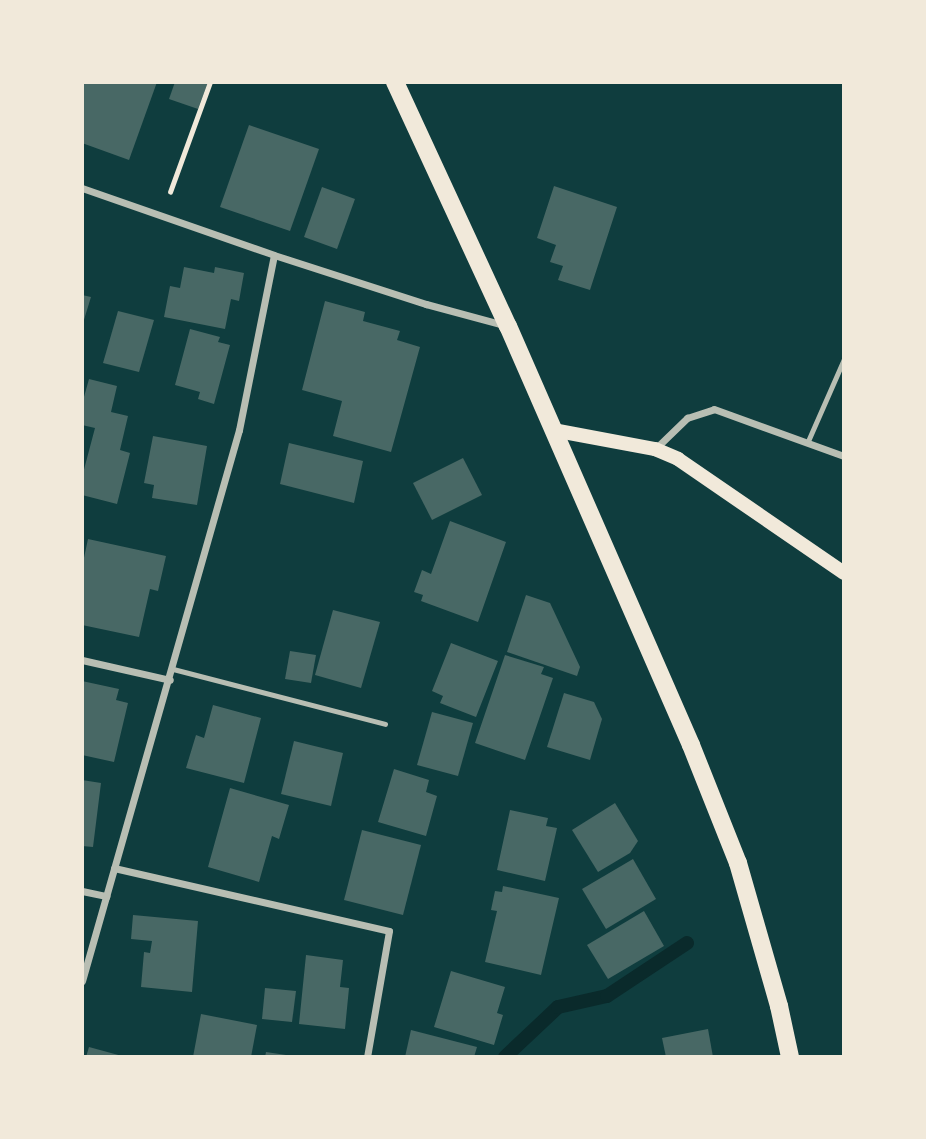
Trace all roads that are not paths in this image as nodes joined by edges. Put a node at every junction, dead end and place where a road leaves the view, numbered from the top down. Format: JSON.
{"nodes":[{"id":1,"x":395,"y":82,"type":"edge"},
{"id":2,"x":82,"y":188,"type":"edge"},
{"id":3,"x":274,"y":255,"type":"junction"},
{"id":4,"x":508,"y":326,"type":"junction"},
{"id":5,"x":844,"y":359,"type":"edge"},
{"id":6,"x":553,"y":430,"type":"junction"},
{"id":7,"x":808,"y":442,"type":"junction"},
{"id":8,"x":655,"y":449,"type":"junction"},
{"id":9,"x":844,"y":456,"type":"edge"},
{"id":10,"x":844,"y":573,"type":"edge"},
{"id":11,"x":82,"y":660,"type":"edge"},
{"id":12,"x":173,"y":669,"type":"junction"},
{"id":13,"x":170,"y":680,"type":"junction"},
{"id":14,"x":386,"y":724,"type":"dead end"},
{"id":15,"x":114,"y":868,"type":"junction"},
{"id":16,"x":82,"y":891,"type":"edge"},
{"id":17,"x":106,"y":896,"type":"junction"},
{"id":18,"x":82,"y":981,"type":"edge"},
{"id":19,"x":367,"y":1057,"type":"edge"},
{"id":20,"x":790,"y":1057,"type":"edge"}],
"edges":[{"from":1,"to":4,"type":"main road"},
{"from":2,"to":3,"type":"street"},
{"from":3,"to":4,"type":"street"},
{"from":3,"to":12,"type":"street"},
{"from":4,"to":6,"type":"main road"},
{"from":5,"to":7,"type":"lane"},
{"from":6,"to":8,"type":"main road"},
{"from":6,"to":20,"type":"main road"},
{"from":7,"to":8,"type":"street"},
{"from":7,"to":9,"type":"street"},
{"from":8,"to":10,"type":"main road"},
{"from":11,"to":13,"type":"street"},
{"from":12,"to":13,"type":"street"},
{"from":12,"to":14,"type":"lane"},
{"from":13,"to":15,"type":"street"},
{"from":15,"to":17,"type":"street"},
{"from":15,"to":19,"type":"street"},
{"from":16,"to":17,"type":"street"},
{"from":17,"to":18,"type":"street"}]}
